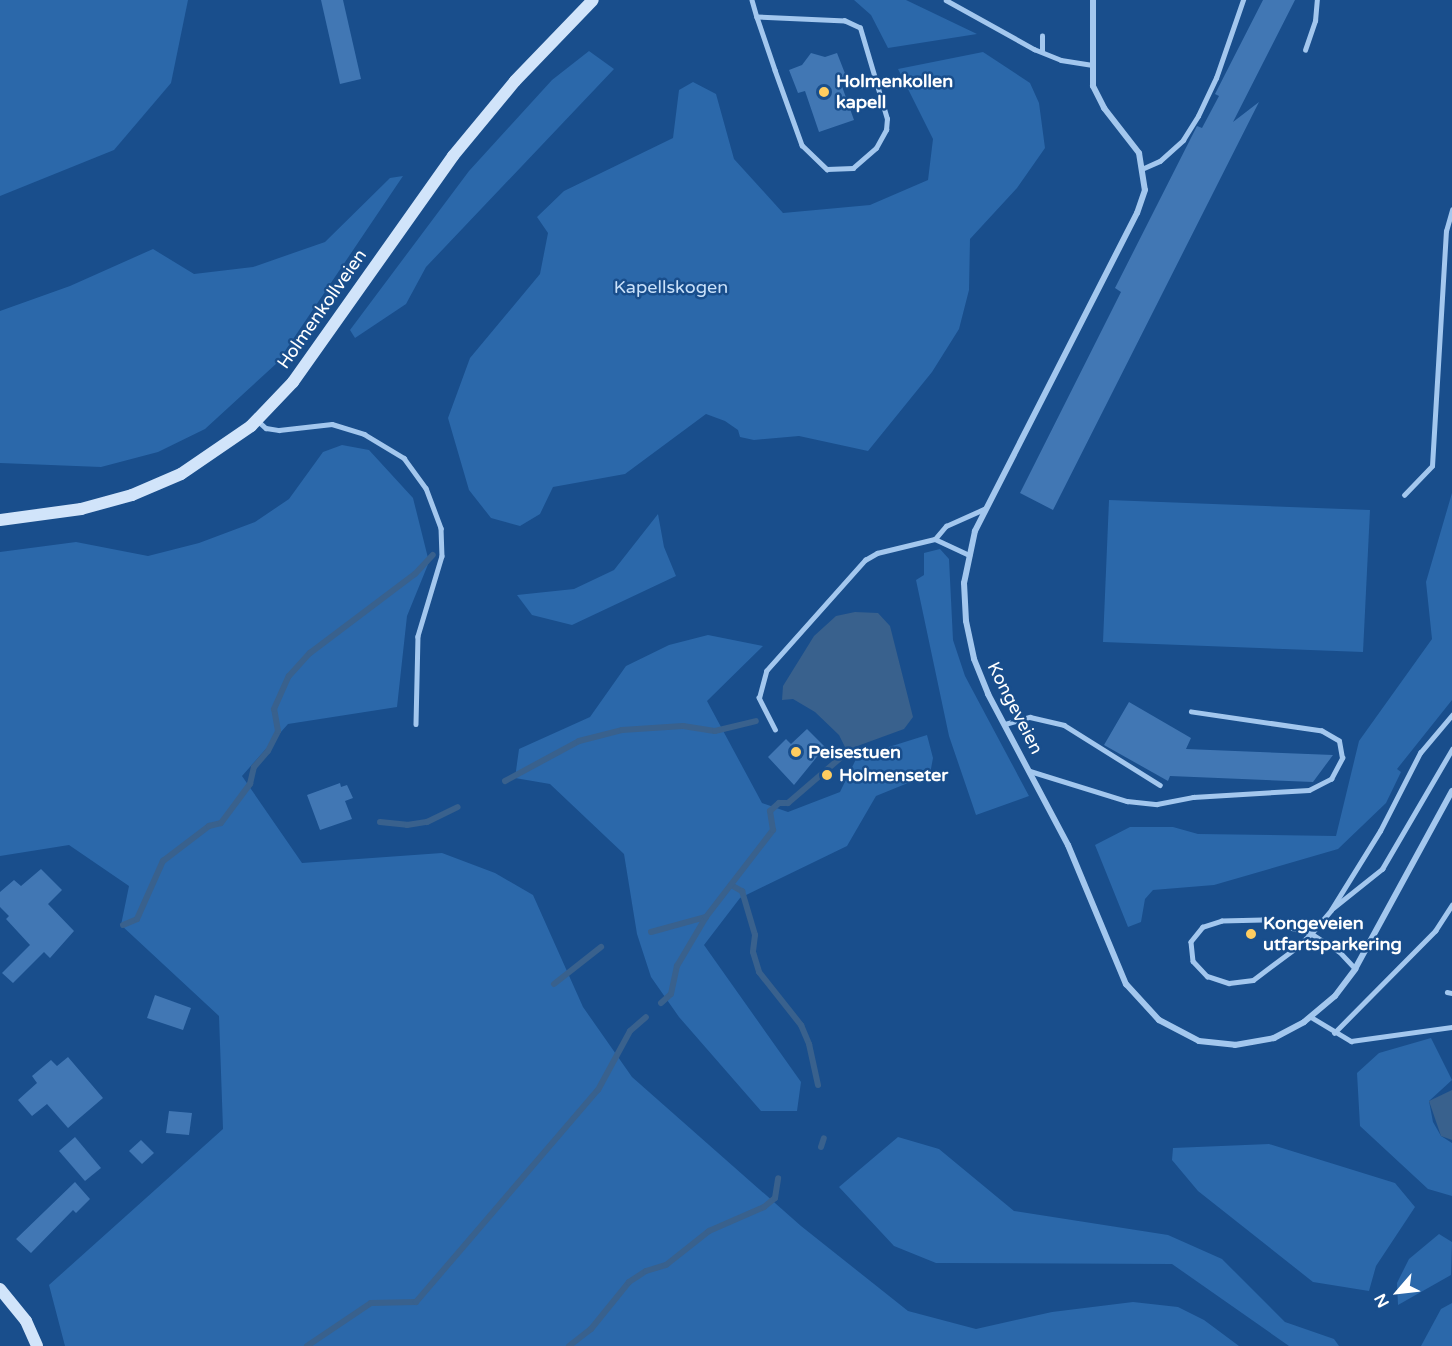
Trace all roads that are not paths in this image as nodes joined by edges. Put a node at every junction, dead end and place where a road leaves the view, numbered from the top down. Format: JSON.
{"nodes":[{"id":1,"x":593,"y":0,"type":"edge"},
{"id":2,"x":752,"y":0,"type":"edge"},
{"id":3,"x":946,"y":0,"type":"edge"},
{"id":4,"x":1094,"y":0,"type":"edge"},
{"id":5,"x":1242,"y":0,"type":"edge"},
{"id":6,"x":1317,"y":0,"type":"edge"},
{"id":7,"x":989,"y":15,"type":"dead end"},
{"id":8,"x":757,"y":17,"type":"junction"},
{"id":9,"x":988,"y":23,"type":"junction"},
{"id":10,"x":1042,"y":36,"type":"dead end"},
{"id":11,"x":1305,"y":50,"type":"dead end"},
{"id":12,"x":1042,"y":52,"type":"junction"},
{"id":13,"x":1091,"y":66,"type":"junction"},
{"id":14,"x":1144,"y":168,"type":"junction"},
{"id":15,"x":1452,"y":210,"type":"edge"},
{"id":16,"x":257,"y":420,"type":"junction"},
{"id":17,"x":1404,"y":495,"type":"dead end"},
{"id":18,"x":984,"y":509,"type":"junction"},
{"id":19,"x":0,"y":520,"type":"edge"},
{"id":20,"x":935,"y":539,"type":"junction"},
{"id":21,"x":969,"y":555,"type":"junction"},
{"id":22,"x":1191,"y":712,"type":"dead end"},
{"id":23,"x":1452,"y":715,"type":"edge"},
{"id":24,"x":416,"y":724,"type":"dead end"},
{"id":25,"x":1005,"y":724,"type":"junction"},
{"id":26,"x":775,"y":730,"type":"dead end"},
{"id":27,"x":1452,"y":749,"type":"edge"},
{"id":28,"x":1030,"y":771,"type":"junction"},
{"id":29,"x":1160,"y":785,"type":"dead end"},
{"id":30,"x":1452,"y":791,"type":"edge"},
{"id":31,"x":1452,"y":905,"type":"edge"},
{"id":32,"x":1331,"y":910,"type":"junction"},
{"id":33,"x":1311,"y":934,"type":"junction"},
{"id":34,"x":1355,"y":969,"type":"junction"},
{"id":35,"x":1311,"y":1017,"type":"junction"},
{"id":36,"x":1452,"y":1027,"type":"edge"},
{"id":37,"x":1334,"y":1033,"type":"junction"},
{"id":38,"x":0,"y":1289,"type":"edge"},
{"id":39,"x":36,"y":1346,"type":"edge"}],
"edges":[{"from":1,"to":16,"type":"main road","name":"Holmenkollveien"},
{"from":2,"to":8,"type":"lane"},
{"from":3,"to":9,"type":"lane"},
{"from":4,"to":13,"type":"street","name":"Kongeveien"},
{"from":5,"to":14,"type":"lane"},
{"from":6,"to":11,"type":"lane"},
{"from":7,"to":9,"type":"lane"},
{"from":8,"to":8,"type":"lane"},
{"from":9,"to":12,"type":"lane"},
{"from":10,"to":12,"type":"lane"},
{"from":12,"to":13,"type":"lane"},
{"from":13,"to":14,"type":"street","name":"Kongeveien"},
{"from":14,"to":18,"type":"street","name":"Kongeveien"},
{"from":15,"to":17,"type":"lane"},
{"from":16,"to":19,"type":"main road","name":"Holmenkollveien"},
{"from":16,"to":24,"type":"lane"},
{"from":18,"to":20,"type":"lane"},
{"from":18,"to":21,"type":"street","name":"Kongeveien"},
{"from":20,"to":21,"type":"lane"},
{"from":20,"to":26,"type":"lane"},
{"from":21,"to":25,"type":"street","name":"Kongeveien"},
{"from":22,"to":28,"type":"lane"},
{"from":23,"to":32,"type":"lane"},
{"from":25,"to":28,"type":"street","name":"Kongeveien"},
{"from":25,"to":29,"type":"lane"},
{"from":27,"to":32,"type":"lane"},
{"from":28,"to":35,"type":"street","name":"Kongeveien"},
{"from":30,"to":34,"type":"street","name":"Kongeveien"},
{"from":31,"to":37,"type":"lane"},
{"from":32,"to":33,"type":"lane"},
{"from":33,"to":33,"type":"lane"},
{"from":33,"to":34,"type":"lane"},
{"from":34,"to":35,"type":"street","name":"Kongeveien"},
{"from":35,"to":37,"type":"lane"},
{"from":36,"to":37,"type":"lane"},
{"from":38,"to":39,"type":"main road"}]}
